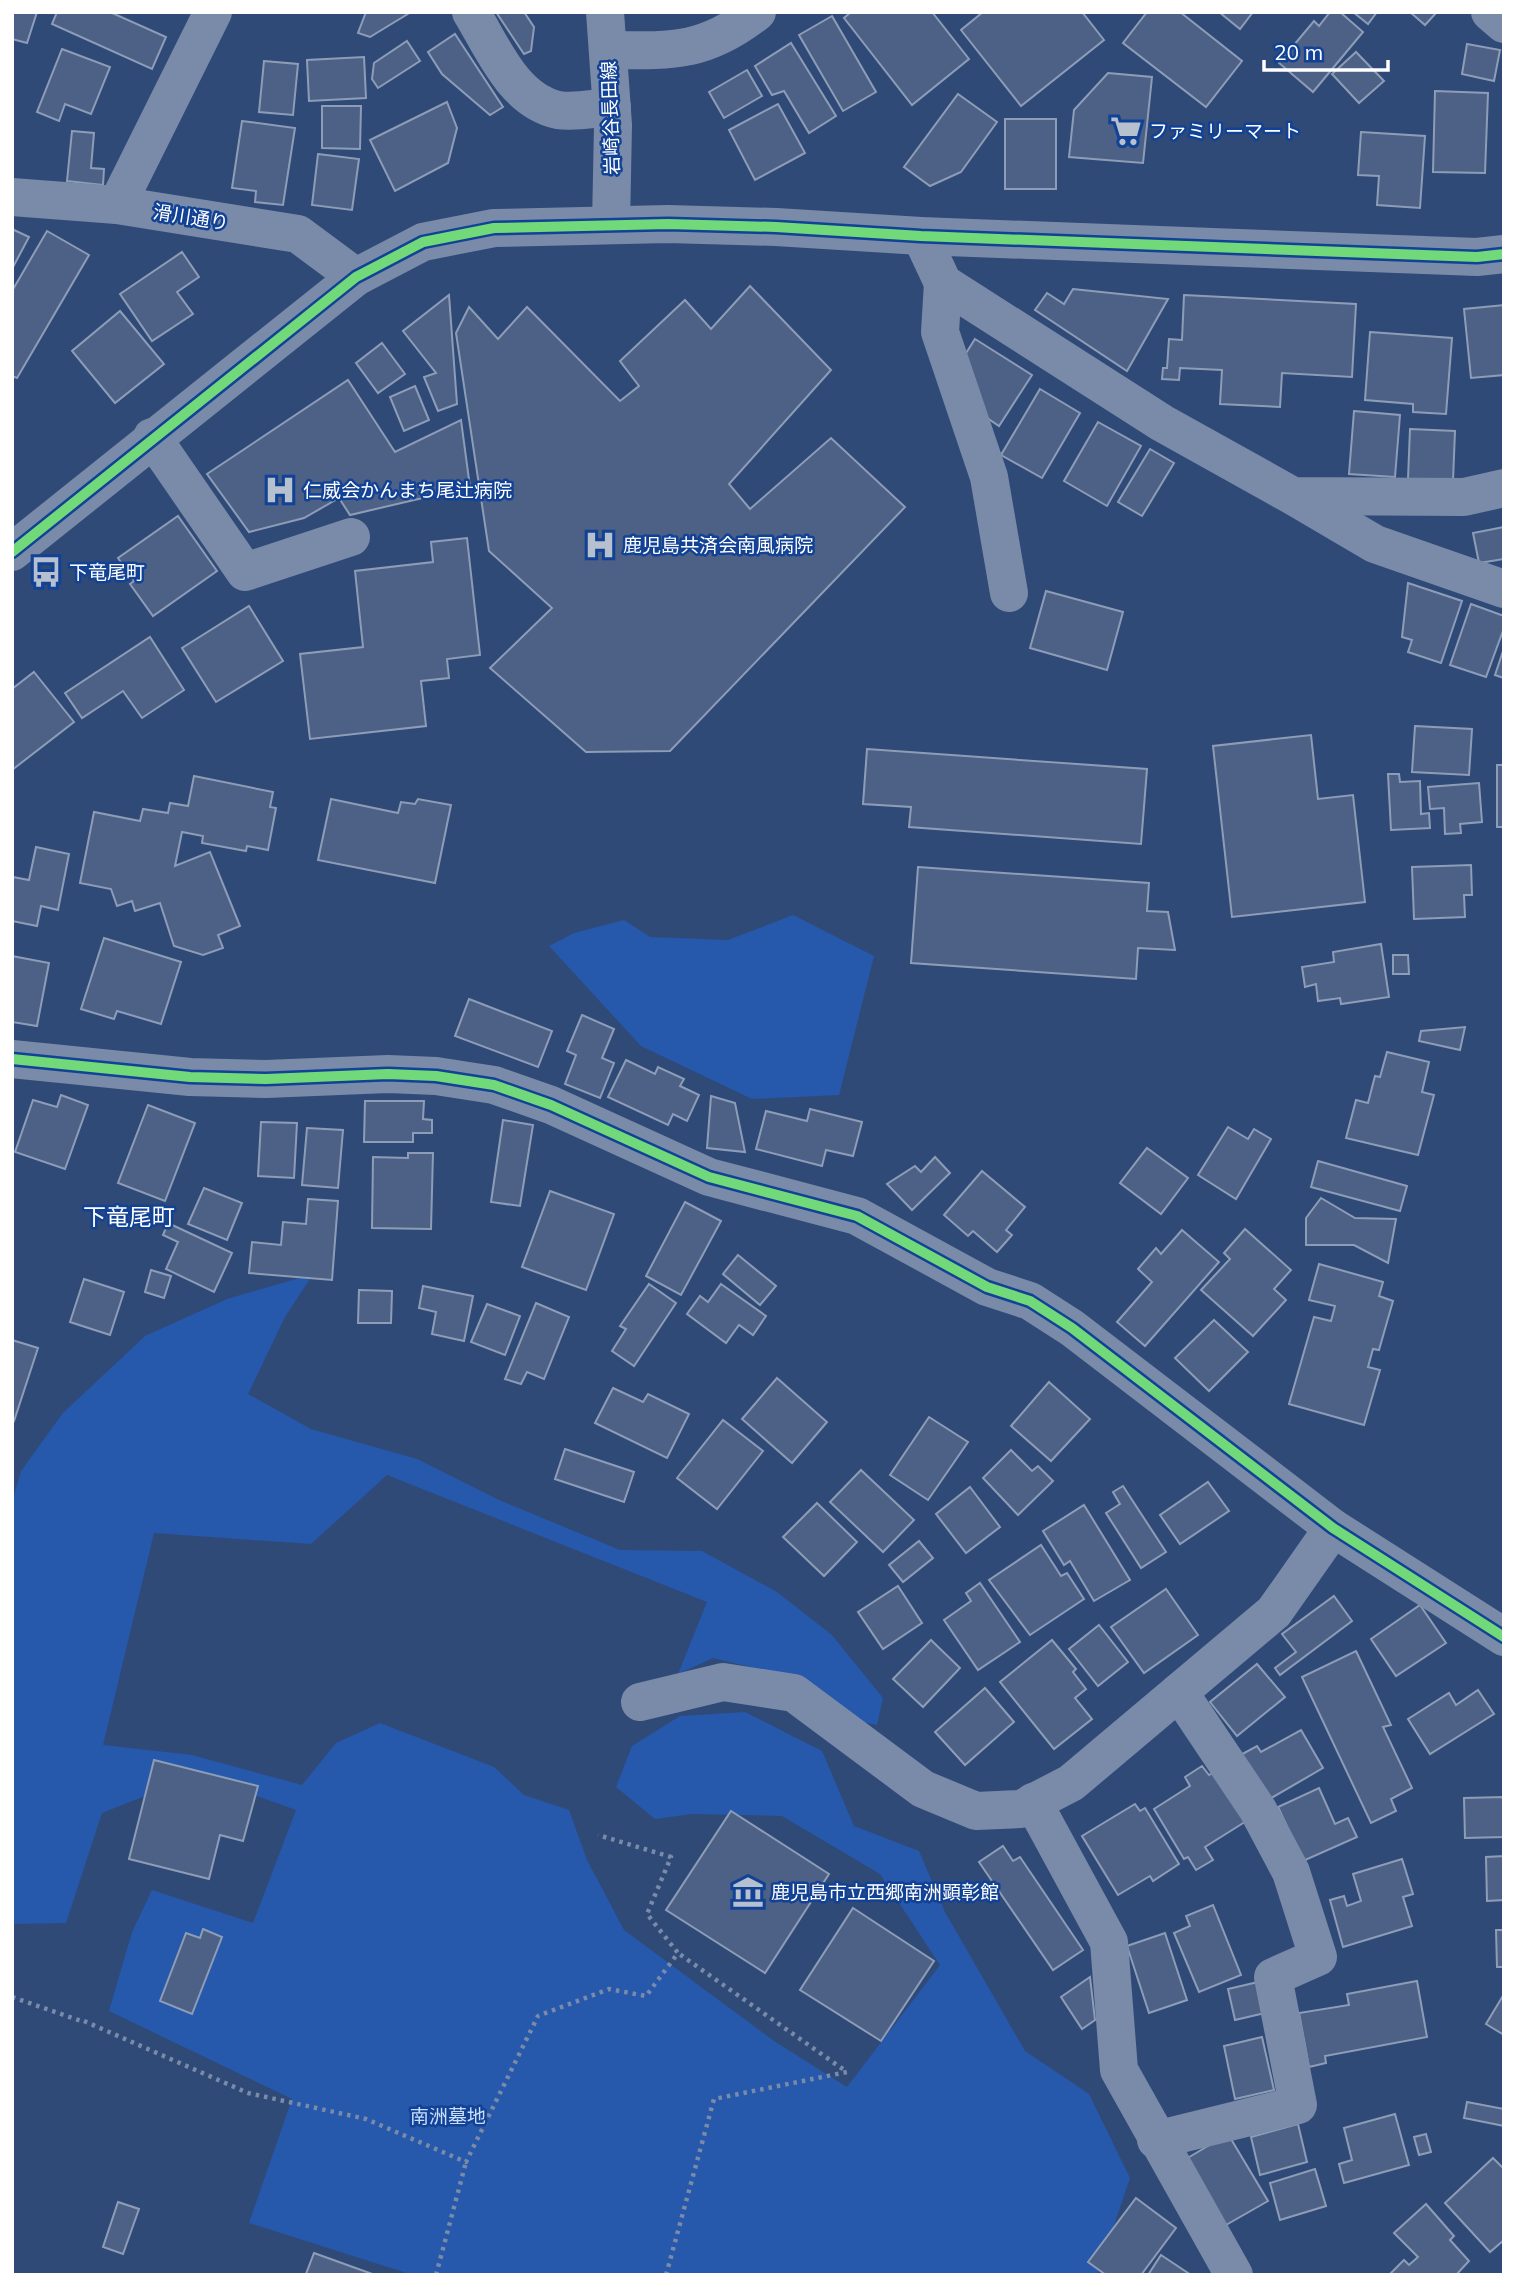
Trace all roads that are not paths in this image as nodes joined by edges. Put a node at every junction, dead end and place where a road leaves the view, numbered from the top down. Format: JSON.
{"nodes":[{"id":1,"x":213,"y":12,"type":"edge"},
{"id":2,"x":471,"y":12,"type":"edge"},
{"id":3,"x":605,"y":12,"type":"edge"},
{"id":4,"x":757,"y":12,"type":"edge"},
{"id":5,"x":1490,"y":12,"type":"edge"},
{"id":6,"x":1504,"y":23,"type":"edge"},
{"id":7,"x":608,"y":50,"type":"junction"},
{"id":8,"x":612,"y":107,"type":"junction"},
{"id":9,"x":12,"y":197,"type":"edge"},
{"id":10,"x":117,"y":205,"type":"junction"},
{"id":11,"x":611,"y":225,"type":"junction"},
{"id":12,"x":921,"y":236,"type":"junction"},
{"id":13,"x":1504,"y":254,"type":"edge"},
{"id":14,"x":356,"y":277,"type":"junction"},
{"id":15,"x":943,"y":283,"type":"junction"},
{"id":16,"x":152,"y":437,"type":"junction"},
{"id":17,"x":1504,"y":488,"type":"edge"},
{"id":18,"x":1293,"y":496,"type":"junction"},
{"id":19,"x":351,"y":537,"type":"dead end"},
{"id":20,"x":12,"y":552,"type":"edge"},
{"id":21,"x":1504,"y":589,"type":"edge"},
{"id":22,"x":1009,"y":593,"type":"dead end"},
{"id":23,"x":12,"y":1059,"type":"edge"},
{"id":24,"x":1333,"y":1528,"type":"junction"},
{"id":25,"x":1504,"y":1637,"type":"edge"},
{"id":26,"x":1179,"y":1692,"type":"junction"},
{"id":27,"x":640,"y":1702,"type":"dead end"},
{"id":28,"x":1033,"y":1802,"type":"junction"},
{"id":29,"x":1156,"y":2140,"type":"junction"},
{"id":30,"x":1234,"y":2275,"type":"edge"}],
"edges":[{"from":1,"to":10,"type":"street"},
{"from":2,"to":8,"type":"street"},
{"from":3,"to":7,"type":"street","name":"岩崎谷長田線"},
{"from":4,"to":7,"type":"street"},
{"from":5,"to":6,"type":"street"},
{"from":7,"to":8,"type":"street","name":"岩崎谷長田線"},
{"from":8,"to":11,"type":"street","name":"岩崎谷長田線"},
{"from":9,"to":10,"type":"street","name":"滑川通り"},
{"from":10,"to":14,"type":"street","name":"滑川通り"},
{"from":11,"to":12,"type":"street"},
{"from":11,"to":14,"type":"street"},
{"from":12,"to":13,"type":"street"},
{"from":12,"to":15,"type":"street"},
{"from":14,"to":16,"type":"street"},
{"from":15,"to":18,"type":"street"},
{"from":15,"to":22,"type":"street"},
{"from":16,"to":19,"type":"street"},
{"from":16,"to":20,"type":"street"},
{"from":17,"to":18,"type":"street"},
{"from":18,"to":21,"type":"street"},
{"from":23,"to":24,"type":"street"},
{"from":24,"to":25,"type":"street"},
{"from":24,"to":26,"type":"street"},
{"from":26,"to":28,"type":"street"},
{"from":26,"to":29,"type":"street"},
{"from":27,"to":28,"type":"street"},
{"from":28,"to":29,"type":"street"},
{"from":29,"to":30,"type":"street"}]}
